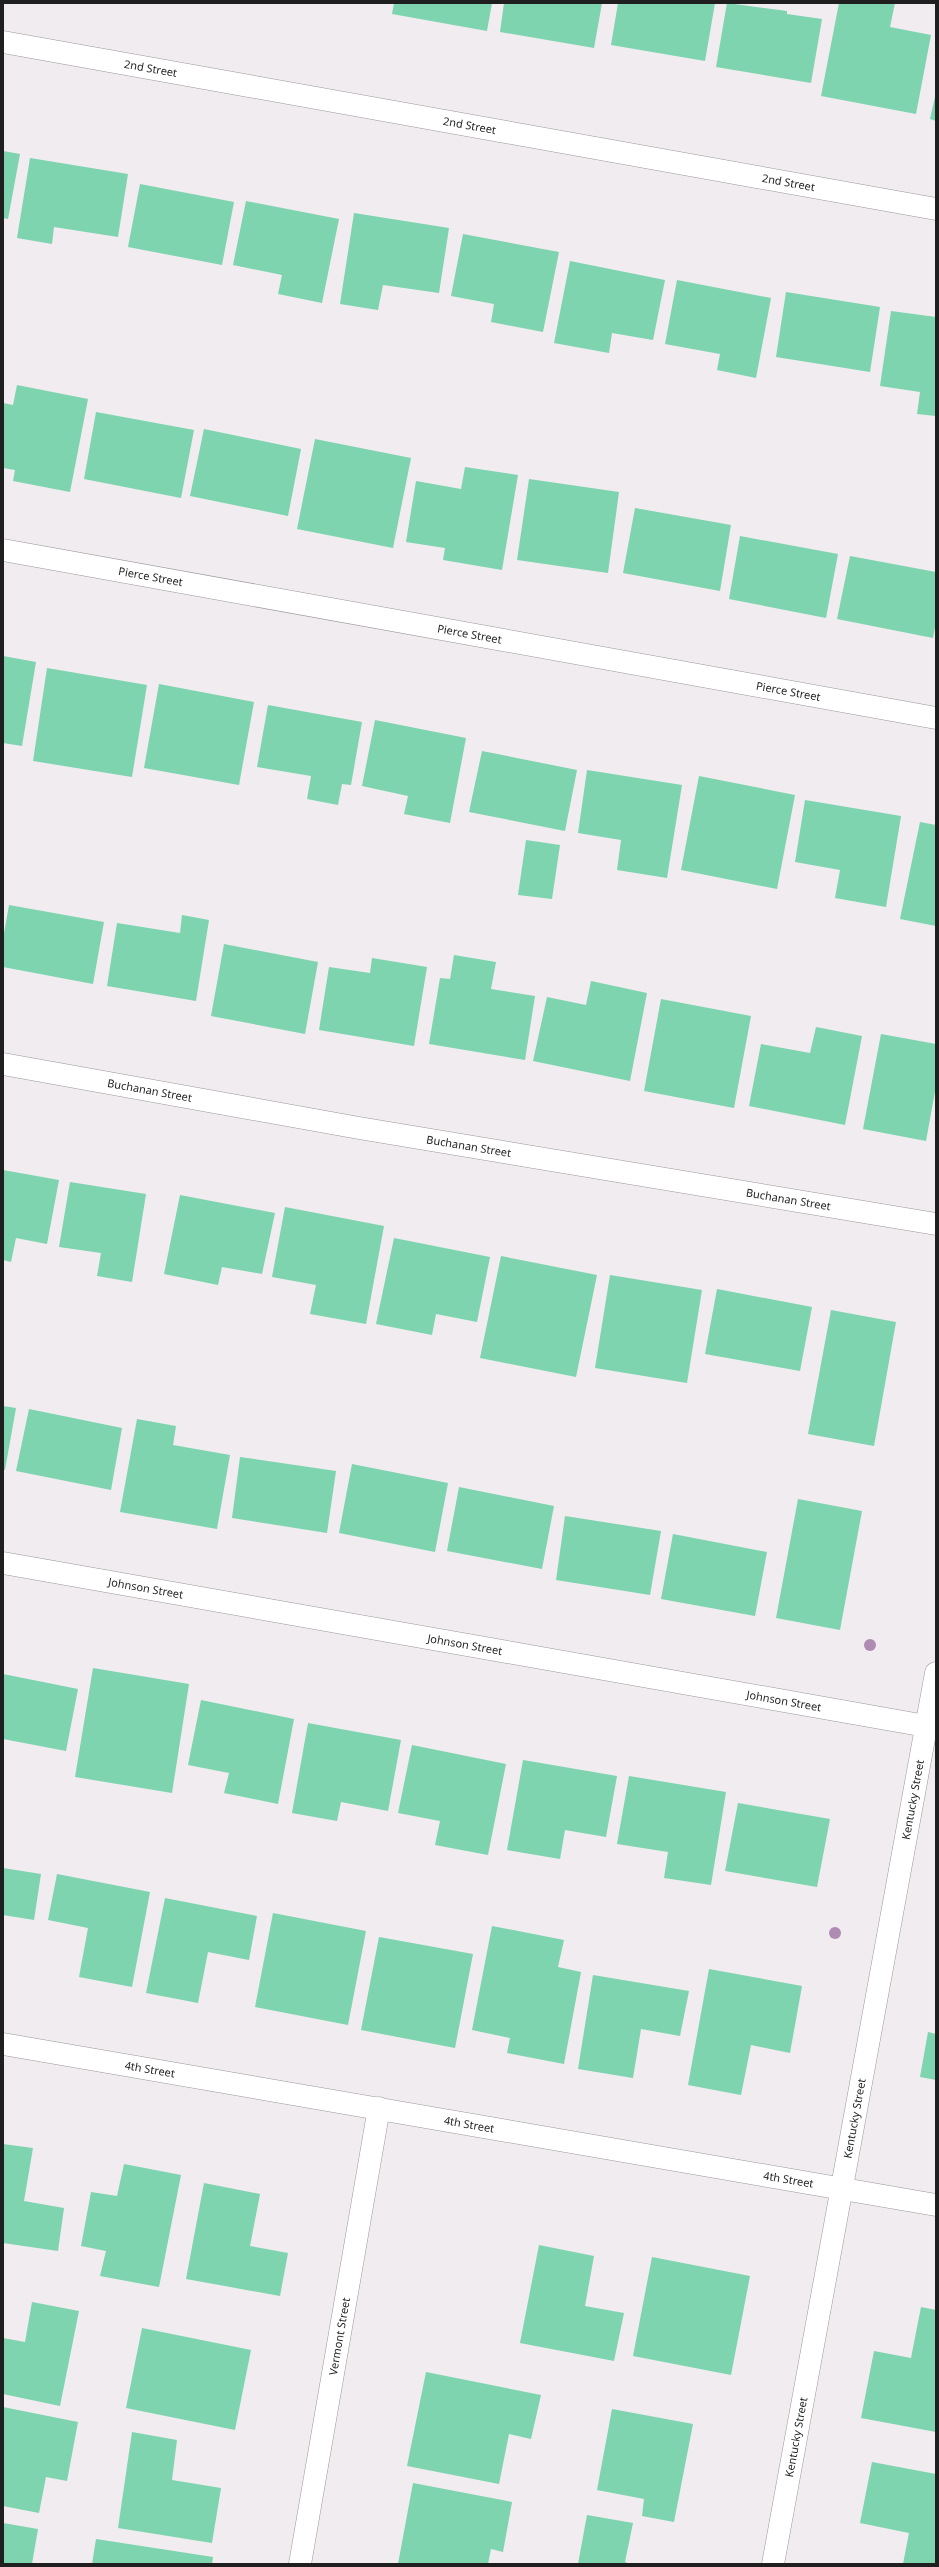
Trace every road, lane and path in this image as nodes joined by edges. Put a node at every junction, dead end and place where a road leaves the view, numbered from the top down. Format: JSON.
{"nodes":[{"id":1,"x":3,"y":42,"type":"edge"},
{"id":2,"x":936,"y":209,"type":"edge"},
{"id":3,"x":3,"y":550,"type":"edge"},
{"id":4,"x":936,"y":718,"type":"edge"},
{"id":5,"x":3,"y":1064,"type":"edge"},
{"id":6,"x":936,"y":1224,"type":"edge"},
{"id":7,"x":3,"y":1563,"type":"edge"},
{"id":8,"x":936,"y":1673,"type":"edge"},
{"id":9,"x":926,"y":1726,"type":"junction"},
{"id":10,"x":3,"y":2044,"type":"edge"},
{"id":11,"x":379,"y":2108,"type":"junction"},
{"id":12,"x":844,"y":2189,"type":"junction"},
{"id":13,"x":936,"y":2205,"type":"edge"},
{"id":14,"x":300,"y":2564,"type":"edge"},
{"id":15,"x":773,"y":2564,"type":"edge"}],
"edges":[{"from":1,"to":2,"type":"street","name":"2nd Street"},
{"from":3,"to":4,"type":"street","name":"Pierce Street"},
{"from":5,"to":6,"type":"street","name":"Buchanan Street"},
{"from":7,"to":9,"type":"street","name":"Johnson Street"},
{"from":8,"to":9,"type":"street","name":"Kentucky Street"},
{"from":9,"to":12,"type":"street","name":"Kentucky Street"},
{"from":10,"to":11,"type":"street","name":"4th Street"},
{"from":11,"to":12,"type":"street","name":"4th Street"},
{"from":11,"to":14,"type":"street","name":"Vermont Street"},
{"from":12,"to":13,"type":"street","name":"4th Street"},
{"from":12,"to":15,"type":"street","name":"Kentucky Street"}]}
